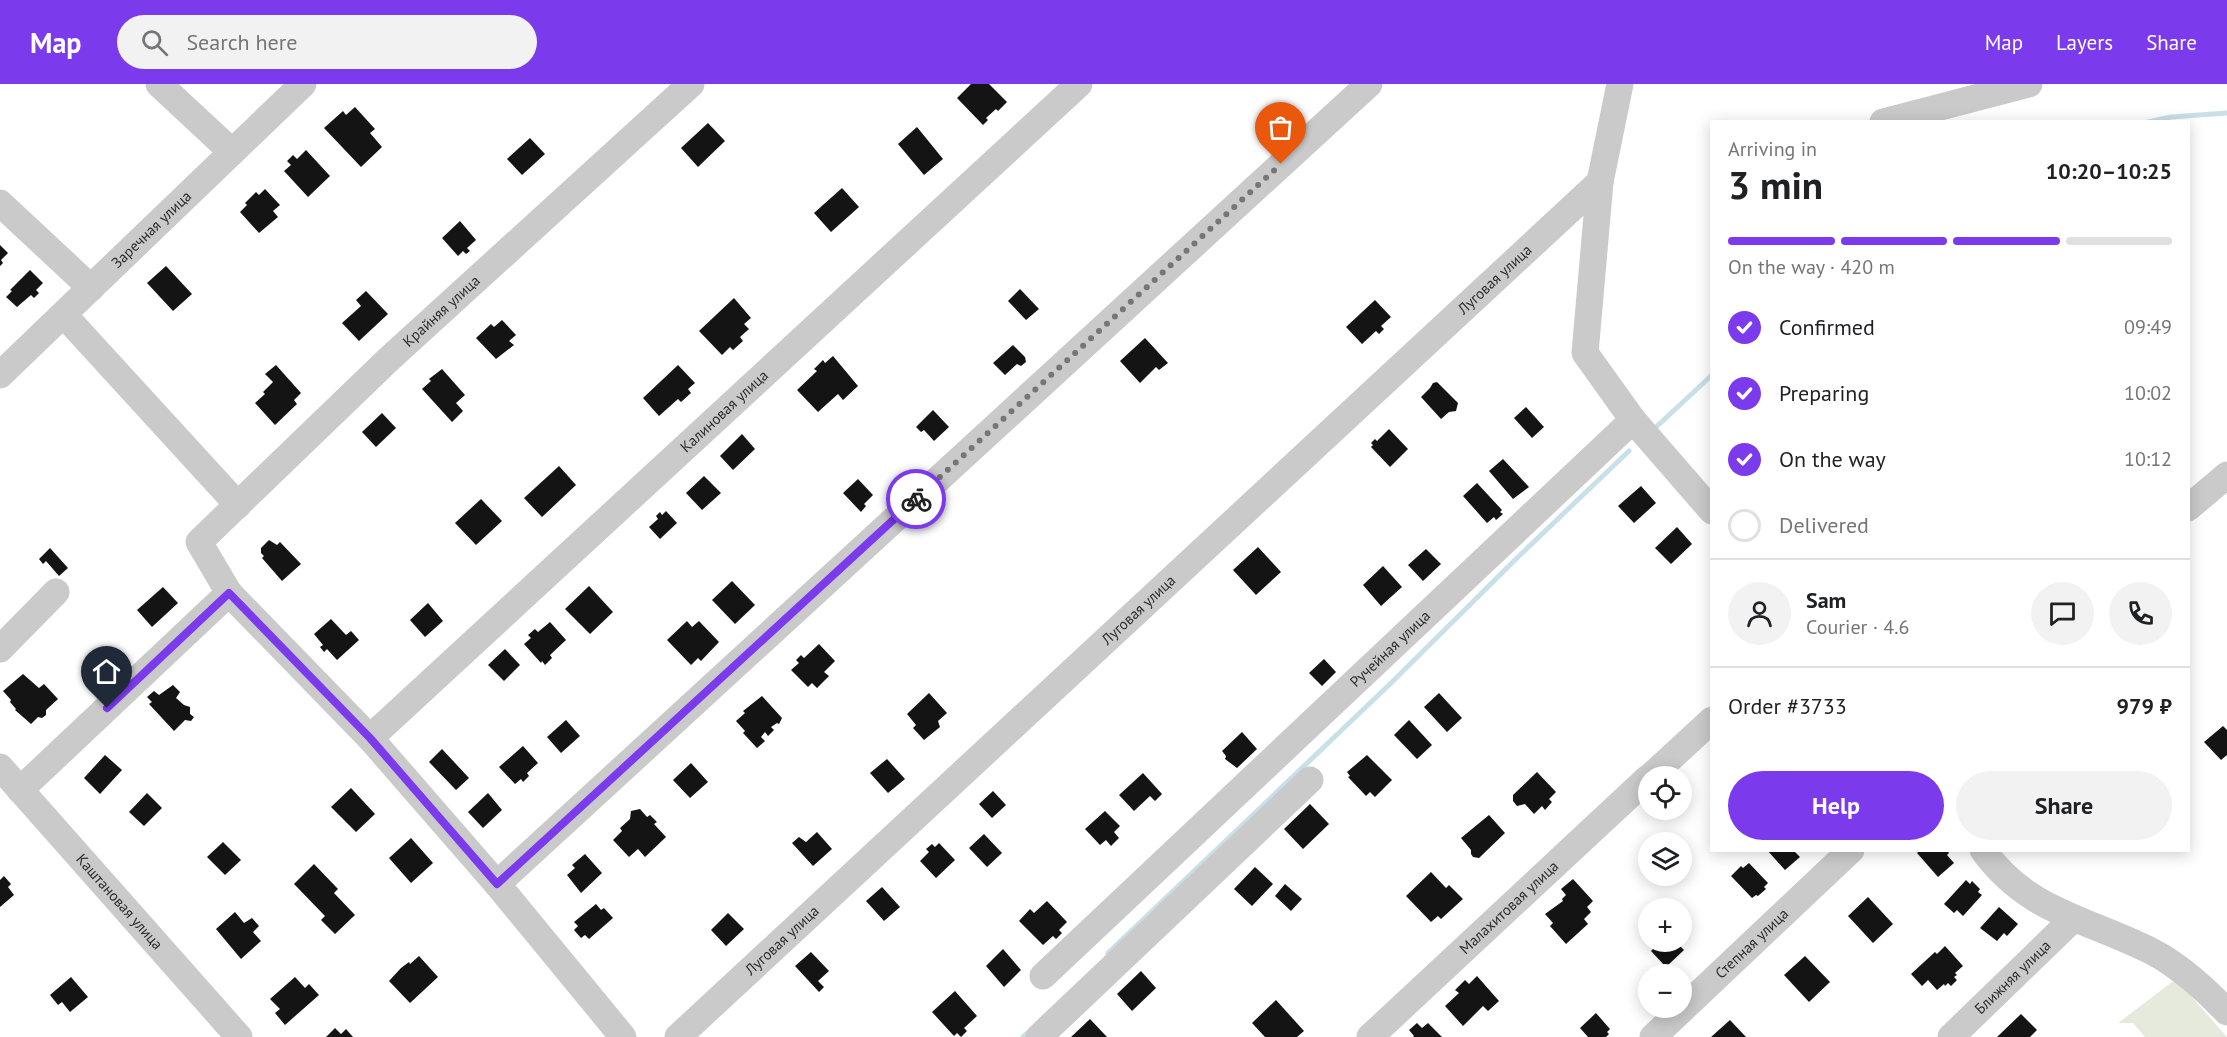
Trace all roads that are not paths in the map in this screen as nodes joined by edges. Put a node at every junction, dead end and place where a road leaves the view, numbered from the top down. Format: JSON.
{"nodes":[{"id":1,"x":159,"y":84,"type":"edge"},
{"id":2,"x":303,"y":84,"type":"edge"},
{"id":3,"x":691,"y":84,"type":"edge"},
{"id":4,"x":1078,"y":84,"type":"edge"},
{"id":5,"x":1369,"y":84,"type":"edge"},
{"id":6,"x":1620,"y":84,"type":"edge"},
{"id":7,"x":2029,"y":84,"type":"edge"},
{"id":8,"x":1891,"y":120,"type":"edge"},
{"id":9,"x":232,"y":152,"type":"junction"},
{"id":10,"x":1600,"y":182,"type":"junction"},
{"id":11,"x":0,"y":203,"type":"edge"},
{"id":12,"x":91,"y":288,"type":"junction"},
{"id":13,"x":64,"y":315,"type":"junction"},
{"id":14,"x":0,"y":375,"type":"edge"},
{"id":15,"x":1633,"y":420,"type":"junction"},
{"id":16,"x":2227,"y":475,"type":"edge"},
{"id":17,"x":238,"y":505,"type":"junction"},
{"id":18,"x":2190,"y":506,"type":"edge"},
{"id":19,"x":1710,"y":510,"type":"edge"},
{"id":20,"x":56,"y":592,"type":"dead end"},
{"id":21,"x":229,"y":593,"type":"junction"},
{"id":22,"x":0,"y":649,"type":"edge"},
{"id":23,"x":1710,"y":722,"type":"edge"},
{"id":24,"x":370,"y":738,"type":"junction"},
{"id":25,"x":1662,"y":766,"type":"edge"},
{"id":26,"x":0,"y":767,"type":"edge"},
{"id":27,"x":1310,"y":780,"type":"dead end"},
{"id":28,"x":1638,"y":788,"type":"edge"},
{"id":29,"x":20,"y":790,"type":"junction"},
{"id":30,"x":1849,"y":852,"type":"edge"},
{"id":31,"x":1985,"y":852,"type":"edge"},
{"id":32,"x":1148,"y":877,"type":"junction"},
{"id":33,"x":497,"y":884,"type":"junction"},
{"id":34,"x":1177,"y":908,"type":"junction"},
{"id":35,"x":2073,"y":919,"type":"junction"},
{"id":36,"x":1043,"y":976,"type":"dead end"},
{"id":37,"x":2227,"y":1012,"type":"edge"},
{"id":38,"x":238,"y":1037,"type":"edge"},
{"id":39,"x":623,"y":1037,"type":"edge"},
{"id":40,"x":678,"y":1037,"type":"edge"},
{"id":41,"x":1039,"y":1037,"type":"edge"},
{"id":42,"x":1370,"y":1037,"type":"edge"},
{"id":43,"x":1653,"y":1037,"type":"edge"},
{"id":44,"x":1951,"y":1037,"type":"edge"}],
"edges":[{"from":1,"to":9,"type":"street"},
{"from":2,"to":9,"type":"street","name":"Заречная улица"},
{"from":3,"to":17,"type":"street","name":"Крайняя улица"},
{"from":4,"to":24,"type":"street","name":"Калиновая улица"},
{"from":5,"to":33,"type":"street"},
{"from":6,"to":10,"type":"street"},
{"from":7,"to":8,"type":"street"},
{"from":9,"to":12,"type":"street","name":"Заречная улица"},
{"from":10,"to":15,"type":"street"},
{"from":10,"to":40,"type":"street","name":"Луговая улица"},
{"from":11,"to":12,"type":"street"},
{"from":12,"to":13,"type":"street","name":"Заречная улица"},
{"from":13,"to":14,"type":"street","name":"Заречная улица"},
{"from":13,"to":17,"type":"street"},
{"from":15,"to":19,"type":"street"},
{"from":15,"to":32,"type":"street","name":"Ручейная улица"},
{"from":16,"to":18,"type":"street"},
{"from":17,"to":21,"type":"street","name":"Крайняя улица"},
{"from":20,"to":22,"type":"street"},
{"from":21,"to":24,"type":"street"},
{"from":21,"to":29,"type":"street"},
{"from":23,"to":25,"type":"street","name":"Малахитовая улица"},
{"from":24,"to":33,"type":"street"},
{"from":26,"to":29,"type":"street","name":"Каштановая улица"},
{"from":27,"to":34,"type":"street"},
{"from":28,"to":42,"type":"street","name":"Малахитовая улица"},
{"from":29,"to":38,"type":"street","name":"Каштановая улица"},
{"from":30,"to":43,"type":"street","name":"Степная улица"},
{"from":31,"to":35,"type":"street"},
{"from":32,"to":34,"type":"street"},
{"from":32,"to":36,"type":"street","name":"Ручейная улица"},
{"from":33,"to":39,"type":"street"},
{"from":34,"to":41,"type":"street"},
{"from":35,"to":37,"type":"street"},
{"from":35,"to":44,"type":"street","name":"Ближняя улица"}]}
